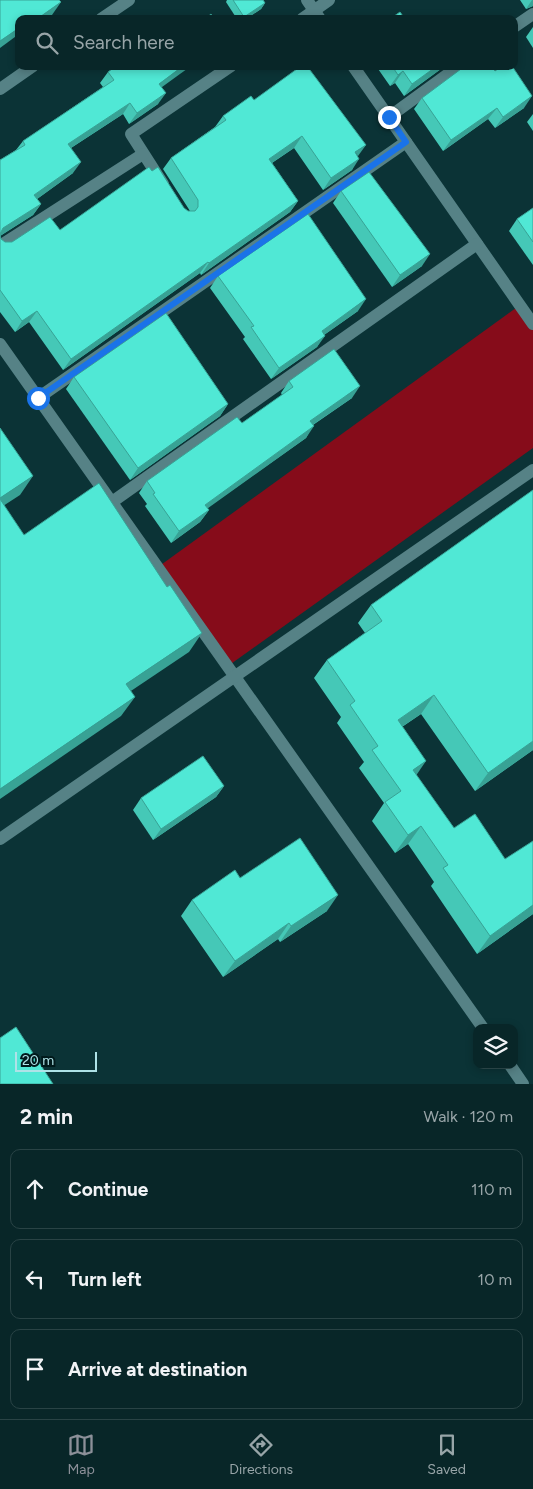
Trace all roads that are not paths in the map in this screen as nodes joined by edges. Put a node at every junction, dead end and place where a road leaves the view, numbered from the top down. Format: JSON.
{"nodes":[{"id":1,"x":128,"y":0,"type":"edge"},
{"id":2,"x":328,"y":0,"type":"edge"},
{"id":3,"x":314,"y":10,"type":"edge"},
{"id":4,"x":533,"y":14,"type":"edge"},
{"id":5,"x":107,"y":15,"type":"edge"},
{"id":6,"x":518,"y":24,"type":"edge"},
{"id":7,"x":27,"y":70,"type":"edge"},
{"id":8,"x":225,"y":70,"type":"edge"},
{"id":9,"x":357,"y":70,"type":"edge"},
{"id":10,"x":454,"y":70,"type":"edge"},
{"id":11,"x":0,"y":89,"type":"edge"},
{"id":12,"x":389,"y":117,"type":"junction"},
{"id":13,"x":406,"y":142,"type":"junction"},
{"id":14,"x":143,"y":154,"type":"junction"},
{"id":15,"x":168,"y":192,"type":"edge"},
{"id":16,"x":477,"y":244,"type":"junction"},
{"id":17,"x":0,"y":246,"type":"edge"},
{"id":18,"x":533,"y":324,"type":"edge"},
{"id":19,"x":0,"y":344,"type":"edge"},
{"id":20,"x":38,"y":398,"type":"junction"},
{"id":21,"x":533,"y":470,"type":"edge"},
{"id":22,"x":112,"y":502,"type":"junction"},
{"id":23,"x":235,"y":676,"type":"junction"},
{"id":24,"x":0,"y":839,"type":"edge"},
{"id":25,"x":480,"y":1024,"type":"edge"},
{"id":26,"x":513,"y":1069,"type":"edge"},
{"id":27,"x":523,"y":1084,"type":"edge"}],
"edges":[{"from":1,"to":5,"type":"street"},
{"from":2,"to":3,"type":"street"},
{"from":4,"to":6,"type":"street"},
{"from":7,"to":11,"type":"street"},
{"from":8,"to":14,"type":"street"},
{"from":9,"to":12,"type":"street"},
{"from":10,"to":12,"type":"street"},
{"from":12,"to":13,"type":"street"},
{"from":13,"to":16,"type":"street"},
{"from":13,"to":20,"type":"street"},
{"from":14,"to":15,"type":"street"},
{"from":14,"to":17,"type":"street"},
{"from":16,"to":18,"type":"street"},
{"from":16,"to":22,"type":"street"},
{"from":19,"to":20,"type":"street"},
{"from":20,"to":22,"type":"street"},
{"from":21,"to":23,"type":"street"},
{"from":22,"to":23,"type":"street"},
{"from":23,"to":24,"type":"street"},
{"from":23,"to":25,"type":"street"},
{"from":26,"to":27,"type":"street"}]}
